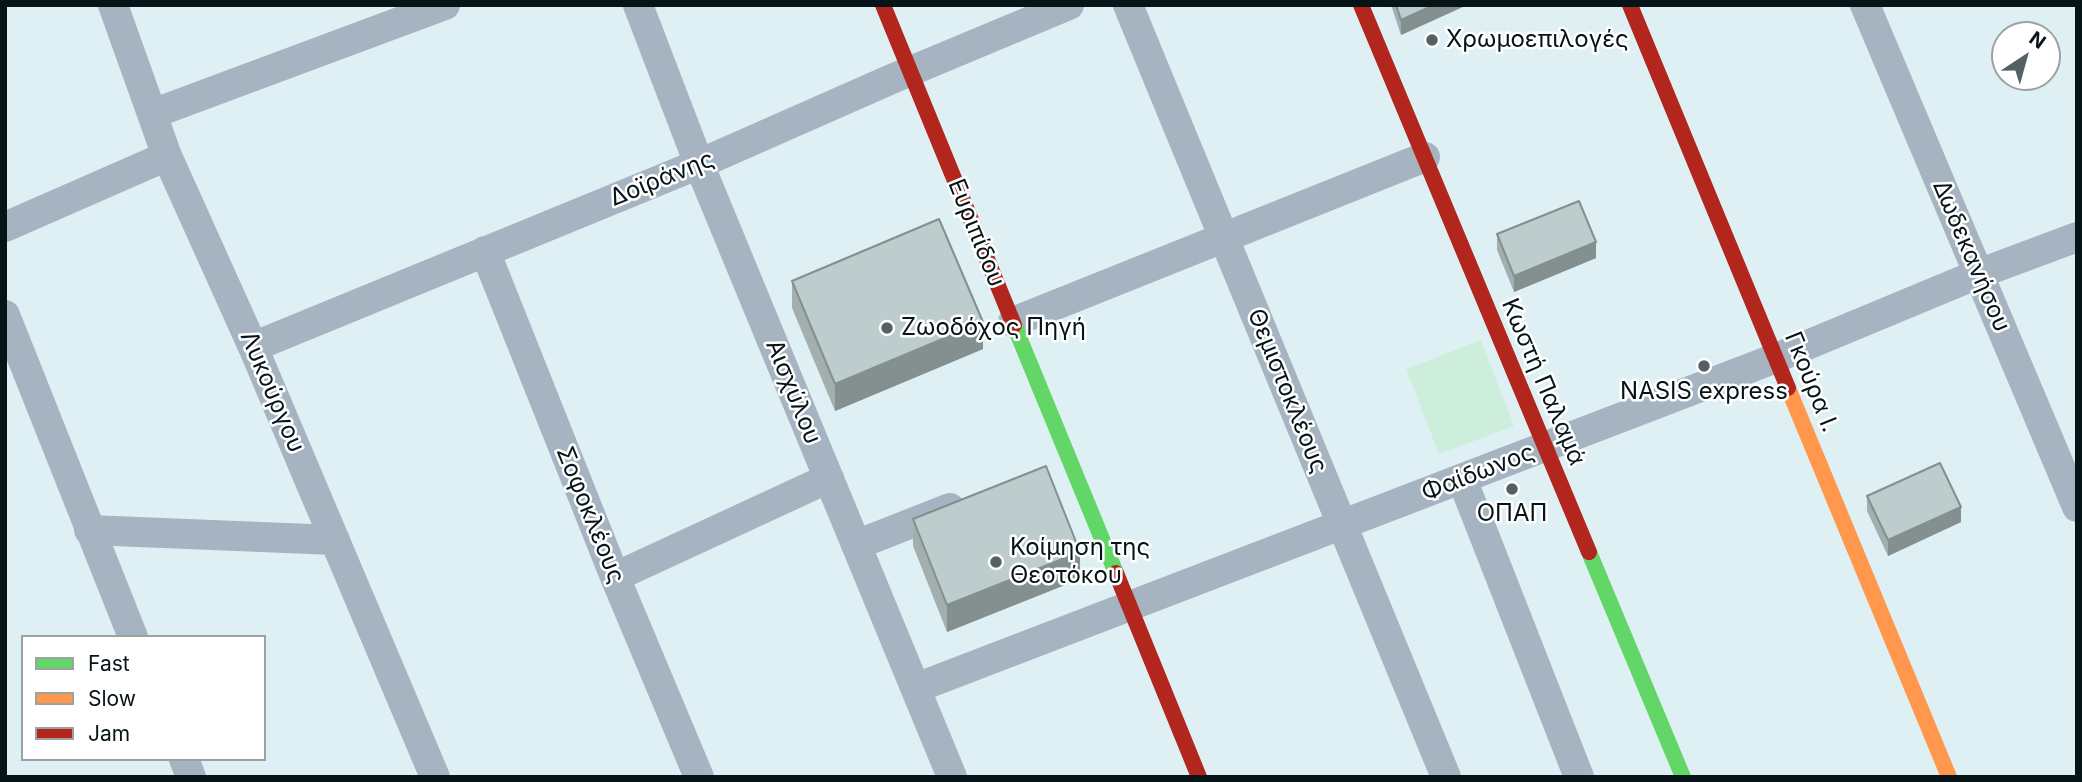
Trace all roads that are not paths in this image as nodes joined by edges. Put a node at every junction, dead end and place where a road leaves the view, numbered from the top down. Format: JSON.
{"nodes":[{"id":1,"x":113,"y":5,"type":"edge"},
{"id":2,"x":444,"y":5,"type":"edge"},
{"id":3,"x":638,"y":5,"type":"edge"},
{"id":4,"x":883,"y":5,"type":"edge"},
{"id":5,"x":1069,"y":5,"type":"edge"},
{"id":6,"x":1128,"y":5,"type":"edge"},
{"id":7,"x":1361,"y":5,"type":"edge"},
{"id":8,"x":1630,"y":5,"type":"edge"},
{"id":9,"x":1865,"y":5,"type":"edge"},
{"id":10,"x":396,"y":13,"type":"edge"},
{"id":11,"x":910,"y":72,"type":"junction"},
{"id":12,"x":152,"y":114,"type":"junction"},
{"id":13,"x":167,"y":156,"type":"junction"},
{"id":14,"x":1425,"y":157,"type":"junction"},
{"id":15,"x":699,"y":164,"type":"junction"},
{"id":16,"x":5,"y":227,"type":"edge"},
{"id":17,"x":1224,"y":237,"type":"junction"},
{"id":18,"x":2077,"y":237,"type":"edge"},
{"id":19,"x":485,"y":251,"type":"junction"},
{"id":20,"x":1978,"y":274,"type":"junction"},
{"id":21,"x":5,"y":315,"type":"edge"},
{"id":22,"x":1013,"y":322,"type":"junction"},
{"id":23,"x":253,"y":347,"type":"junction"},
{"id":24,"x":1776,"y":358,"type":"junction"},
{"id":25,"x":1545,"y":447,"type":"junction"},
{"id":26,"x":829,"y":478,"type":"junction"},
{"id":27,"x":1462,"y":479,"type":"junction"},
{"id":28,"x":969,"y":501,"type":"edge"},
{"id":29,"x":2077,"y":507,"type":"edge"},
{"id":30,"x":1342,"y":525,"type":"junction"},
{"id":31,"x":89,"y":530,"type":"junction"},
{"id":32,"x":335,"y":540,"type":"junction"},
{"id":33,"x":856,"y":545,"type":"junction"},
{"id":34,"x":615,"y":577,"type":"junction"},
{"id":35,"x":1130,"y":606,"type":"junction"},
{"id":36,"x":132,"y":635,"type":"edge"},
{"id":37,"x":916,"y":688,"type":"junction"},
{"id":38,"x":435,"y":777,"type":"edge"},
{"id":39,"x":699,"y":777,"type":"edge"},
{"id":40,"x":952,"y":777,"type":"edge"},
{"id":41,"x":1199,"y":777,"type":"edge"},
{"id":42,"x":1446,"y":777,"type":"edge"},
{"id":43,"x":1579,"y":777,"type":"edge"},
{"id":44,"x":1682,"y":777,"type":"edge"},
{"id":45,"x":1949,"y":777,"type":"edge"}],
"edges":[{"from":1,"to":12,"type":"street","name":"Λυκούργου"},
{"from":2,"to":10,"type":"street"},
{"from":3,"to":15,"type":"street","name":"Αισχύλου"},
{"from":4,"to":11,"type":"street","name":"Ευριπίδου"},
{"from":5,"to":11,"type":"street","name":"Δοϊράνης"},
{"from":6,"to":17,"type":"street","name":"Θεμιστοκλέους"},
{"from":7,"to":14,"type":"street","name":"Κωστή Παλαμά"},
{"from":8,"to":24,"type":"street","name":"Γκούρα Ι."},
{"from":9,"to":20,"type":"street","name":"Δωδεκανήσου"},
{"from":10,"to":12,"type":"street"},
{"from":11,"to":15,"type":"street","name":"Δοϊράνης"},
{"from":11,"to":22,"type":"street","name":"Ευριπίδου"},
{"from":12,"to":13,"type":"street","name":"Λυκούργου"},
{"from":13,"to":16,"type":"street"},
{"from":13,"to":23,"type":"street","name":"Λυκούργου"},
{"from":14,"to":17,"type":"street"},
{"from":14,"to":25,"type":"street","name":"Κωστή Παλαμά"},
{"from":15,"to":19,"type":"street","name":"Δοϊράνης"},
{"from":15,"to":26,"type":"street","name":"Αισχύλου"},
{"from":17,"to":22,"type":"street"},
{"from":17,"to":30,"type":"street","name":"Θεμιστοκλέους"},
{"from":18,"to":20,"type":"street","name":"Φαίδωνος"},
{"from":19,"to":23,"type":"street","name":"Δοϊράνης"},
{"from":19,"to":34,"type":"street","name":"Σοφοκλέους"},
{"from":20,"to":24,"type":"street","name":"Φαίδωνος"},
{"from":20,"to":29,"type":"street","name":"Δωδεκανήσου"},
{"from":21,"to":31,"type":"street"},
{"from":22,"to":35,"type":"street","name":"Ευριπίδου"},
{"from":23,"to":32,"type":"street","name":"Λυκούργου"},
{"from":24,"to":25,"type":"street","name":"Φαίδωνος"},
{"from":24,"to":45,"type":"street","name":"Γκούρα Ι."},
{"from":25,"to":27,"type":"street","name":"Φαίδωνος"},
{"from":25,"to":44,"type":"street","name":"Κωστή Παλαμά"},
{"from":26,"to":33,"type":"street","name":"Αισχύλου"},
{"from":26,"to":34,"type":"street"},
{"from":27,"to":30,"type":"street","name":"Φαίδωνος"},
{"from":27,"to":43,"type":"street"},
{"from":28,"to":33,"type":"street"},
{"from":30,"to":35,"type":"street","name":"Φαίδωνος"},
{"from":30,"to":42,"type":"street","name":"Θεμιστοκλέους"},
{"from":31,"to":32,"type":"street"},
{"from":31,"to":36,"type":"street"},
{"from":32,"to":38,"type":"street","name":"Λυκούργου"},
{"from":33,"to":37,"type":"street","name":"Αισχύλου"},
{"from":34,"to":39,"type":"street","name":"Σοφοκλέους"},
{"from":35,"to":37,"type":"street","name":"Φαίδωνος"},
{"from":35,"to":41,"type":"street","name":"Ευριπίδου"},
{"from":37,"to":40,"type":"street","name":"Αισχύλου"}]}
